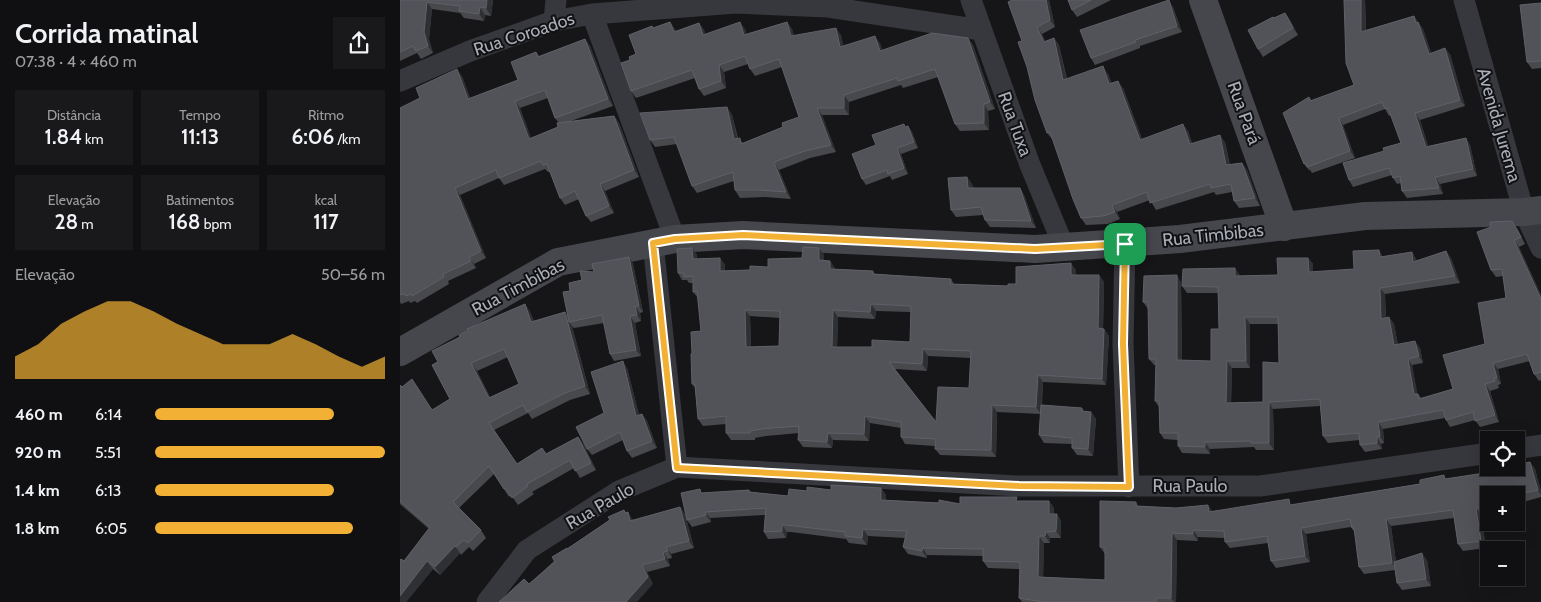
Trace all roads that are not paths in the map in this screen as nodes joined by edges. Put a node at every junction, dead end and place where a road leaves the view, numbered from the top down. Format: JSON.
{"nodes":[{"id":1,"x":971,"y":0,"type":"edge"},
{"id":2,"x":1203,"y":0,"type":"edge"},
{"id":3,"x":1464,"y":0,"type":"edge"},
{"id":4,"x":555,"y":10,"type":"edge"},
{"id":5,"x":592,"y":14,"type":"junction"},
{"id":6,"x":981,"y":30,"type":"junction"},
{"id":7,"x":400,"y":81,"type":"edge"},
{"id":8,"x":1532,"y":211,"type":"edge"},
{"id":9,"x":1284,"y":227,"type":"junction"},
{"id":10,"x":664,"y":241,"type":"junction"},
{"id":11,"x":1125,"y":244,"type":"junction"},
{"id":12,"x":1064,"y":247,"type":"junction"},
{"id":13,"x":1541,"y":248,"type":"edge"},
{"id":14,"x":400,"y":352,"type":"edge"},
{"id":15,"x":1541,"y":445,"type":"edge"},
{"id":16,"x":1525,"y":448,"type":"edge"},
{"id":17,"x":1480,"y":454,"type":"edge"},
{"id":18,"x":677,"y":468,"type":"junction"},
{"id":19,"x":1129,"y":487,"type":"junction"},
{"id":20,"x":487,"y":602,"type":"edge"}],
"edges":[{"from":1,"to":6,"type":"street","name":"Rua Tuxa"},
{"from":2,"to":9,"type":"main road","name":"Rua Pará"},
{"from":3,"to":8,"type":"street","name":"Avenida Jurema"},
{"from":4,"to":5,"type":"street","name":"Rua Coroados"},
{"from":4,"to":7,"type":"street","name":"Rua Coroados"},
{"from":5,"to":6,"type":"street","name":"Rua Coroados"},
{"from":5,"to":10,"type":"street"},
{"from":6,"to":12,"type":"street","name":"Rua Tuxa"},
{"from":8,"to":9,"type":"main road","name":"Rua Timbibas"},
{"from":8,"to":13,"type":"street","name":"Avenida Jurema"},
{"from":9,"to":11,"type":"main road","name":"Rua Timbibas"},
{"from":10,"to":12,"type":"main road","name":"Rua Timbibas"},
{"from":10,"to":14,"type":"main road","name":"Rua Timbibas"},
{"from":10,"to":18,"type":"street"},
{"from":11,"to":12,"type":"main road","name":"Rua Timbibas"},
{"from":11,"to":19,"type":"street"},
{"from":15,"to":16,"type":"street"},
{"from":17,"to":19,"type":"street","name":"Rua Paulo"},
{"from":18,"to":19,"type":"street","name":"Rua Paulo"},
{"from":18,"to":20,"type":"street","name":"Rua Paulo"}]}
